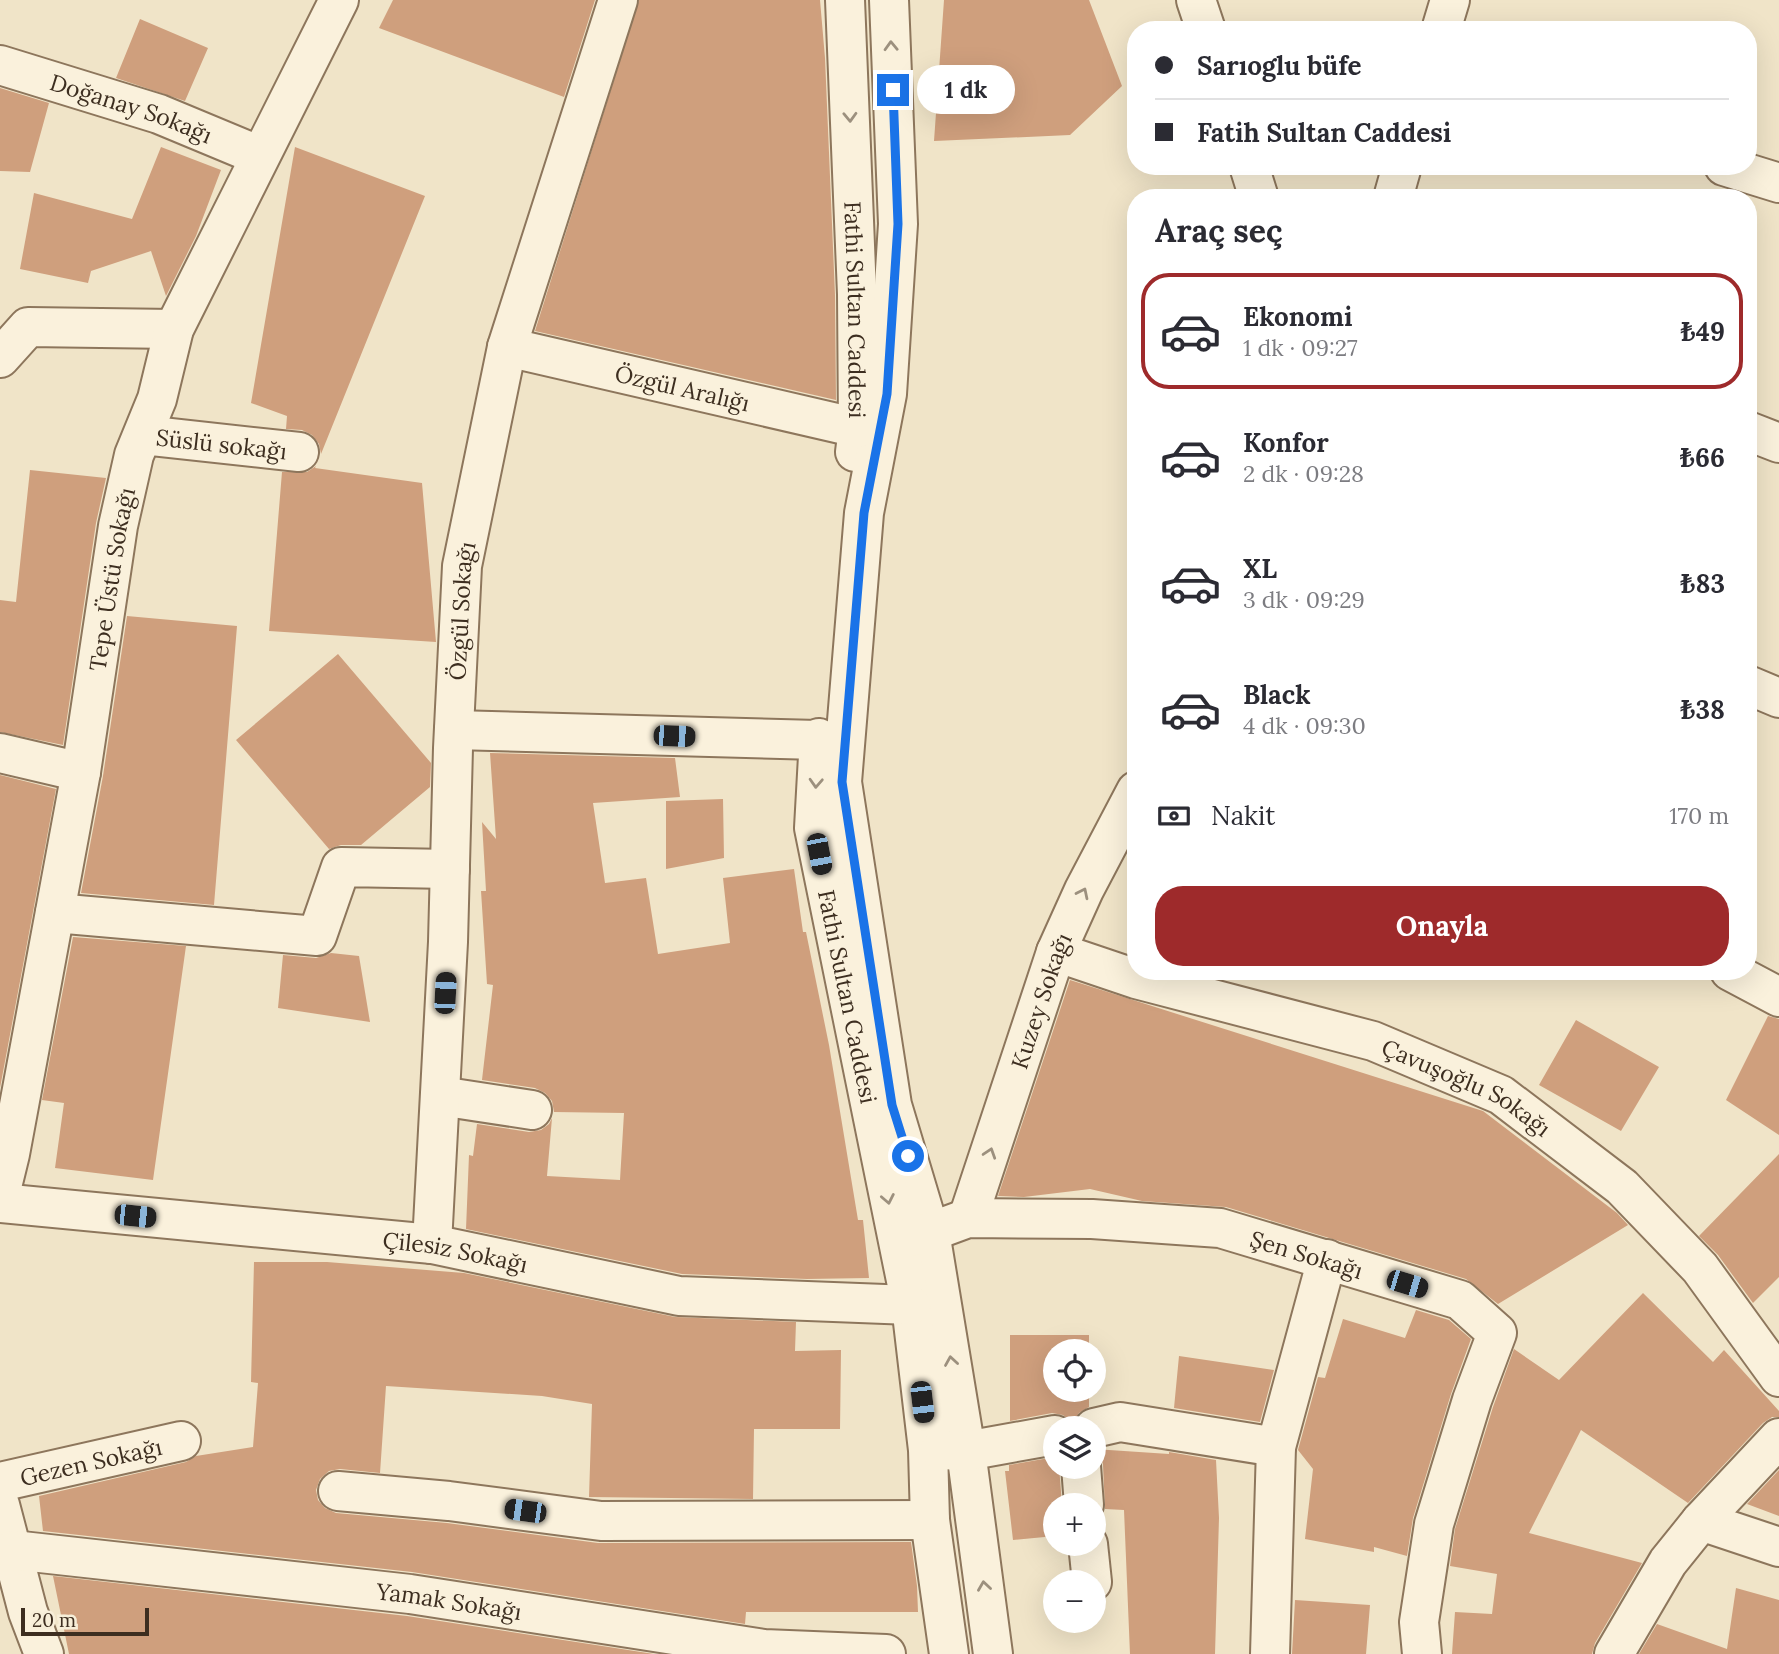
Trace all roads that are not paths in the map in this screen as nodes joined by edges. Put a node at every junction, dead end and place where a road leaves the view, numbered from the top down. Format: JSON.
{"nodes":[{"id":1,"x":339,"y":0,"type":"edge"},
{"id":2,"x":618,"y":0,"type":"edge"},
{"id":3,"x":845,"y":0,"type":"edge"},
{"id":4,"x":889,"y":0,"type":"edge"},
{"id":5,"x":1196,"y":0,"type":"edge"},
{"id":6,"x":1450,"y":0,"type":"edge"},
{"id":7,"x":1203,"y":21,"type":"edge"},
{"id":8,"x":1444,"y":21,"type":"edge"},
{"id":9,"x":0,"y":65,"type":"edge"},
{"id":10,"x":260,"y":156,"type":"junction"},
{"id":11,"x":1753,"y":175,"type":"edge"},
{"id":12,"x":1779,"y":183,"type":"edge"},
{"id":13,"x":174,"y":329,"type":"junction"},
{"id":14,"x":507,"y":346,"type":"junction"},
{"id":15,"x":0,"y":358,"type":"edge"},
{"id":16,"x":858,"y":428,"type":"junction"},
{"id":17,"x":1757,"y":434,"type":"edge"},
{"id":18,"x":142,"y":435,"type":"junction"},
{"id":19,"x":1779,"y":443,"type":"edge"},
{"id":20,"x":299,"y":452,"type":"dead end"},
{"id":21,"x":1757,"y":689,"type":"edge"},
{"id":22,"x":1779,"y":698,"type":"edge"},
{"id":23,"x":454,"y":730,"type":"junction"},
{"id":24,"x":818,"y":740,"type":"junction"},
{"id":25,"x":0,"y":753,"type":"edge"},
{"id":26,"x":80,"y":772,"type":"junction"},
{"id":27,"x":1127,"y":808,"type":"edge"},
{"id":28,"x":450,"y":869,"type":"junction"},
{"id":29,"x":55,"y":913,"type":"junction"},
{"id":30,"x":1055,"y":952,"type":"junction"},
{"id":31,"x":1127,"y":976,"type":"edge"},
{"id":32,"x":1140,"y":980,"type":"edge"},
{"id":33,"x":1747,"y":980,"type":"edge"},
{"id":34,"x":1779,"y":997,"type":"edge"},
{"id":35,"x":440,"y":1096,"type":"junction"},
{"id":36,"x":532,"y":1110,"type":"dead end"},
{"id":37,"x":5,"y":1149,"type":"edge"},
{"id":38,"x":0,"y":1195,"type":"edge"},
{"id":39,"x":0,"y":1203,"type":"edge"},
{"id":40,"x":968,"y":1218,"type":"junction"},
{"id":41,"x":913,"y":1236,"type":"junction"},
{"id":42,"x":432,"y":1244,"type":"junction"},
{"id":43,"x":1327,"y":1259,"type":"junction"},
{"id":44,"x":911,"y":1305,"type":"junction"},
{"id":45,"x":1779,"y":1377,"type":"edge"},
{"id":46,"x":1106,"y":1425,"type":"edge"},
{"id":47,"x":1043,"y":1437,"type":"edge"},
{"id":48,"x":1779,"y":1438,"type":"edge"},
{"id":49,"x":181,"y":1441,"type":"dead end"},
{"id":50,"x":1276,"y":1447,"type":"junction"},
{"id":51,"x":928,"y":1450,"type":"junction"},
{"id":52,"x":966,"y":1451,"type":"junction"},
{"id":53,"x":0,"y":1482,"type":"edge"},
{"id":54,"x":338,"y":1491,"type":"dead end"},
{"id":55,"x":0,"y":1505,"type":"edge"},
{"id":56,"x":930,"y":1520,"type":"junction"},
{"id":57,"x":1701,"y":1521,"type":"junction"},
{"id":58,"x":1779,"y":1547,"type":"edge"},
{"id":59,"x":13,"y":1550,"type":"junction"},
{"id":60,"x":764,"y":1652,"type":"edge"},
{"id":61,"x":44,"y":1654,"type":"edge"},
{"id":62,"x":886,"y":1654,"type":"edge"},
{"id":63,"x":949,"y":1654,"type":"edge"},
{"id":64,"x":993,"y":1654,"type":"edge"},
{"id":65,"x":1270,"y":1654,"type":"edge"},
{"id":66,"x":1422,"y":1654,"type":"edge"},
{"id":67,"x":1614,"y":1654,"type":"edge"}],
"edges":[{"from":1,"to":10,"type":"street","name":"Tepe Üstü Sokağı"},
{"from":2,"to":14,"type":"street","name":"Özgül Sokağı"},
{"from":3,"to":16,"type":"street","name":"Fathi Sultan Caddesi","one_way":true},
{"from":41,"to":4,"type":"street","one_way":true},
{"from":5,"to":7,"type":"street"},
{"from":6,"to":8,"type":"street"},
{"from":9,"to":10,"type":"street","name":"Doğanay Sokağı"},
{"from":10,"to":13,"type":"street","name":"Tepe Üstü Sokağı"},
{"from":11,"to":12,"type":"street"},
{"from":13,"to":15,"type":"street"},
{"from":13,"to":18,"type":"street","name":"Tepe Üstü Sokağı"},
{"from":14,"to":16,"type":"street","name":"Özgül Aralığı"},
{"from":14,"to":23,"type":"street","name":"Özgül Sokağı"},
{"from":16,"to":24,"type":"street","name":"Fathi Sultan Caddesi"},
{"from":17,"to":19,"type":"street"},
{"from":18,"to":20,"type":"street","name":"Süslü sokağı"},
{"from":18,"to":26,"type":"street","name":"Tepe Üstü Sokağı"},
{"from":21,"to":22,"type":"street"},
{"from":23,"to":24,"type":"street"},
{"from":23,"to":28,"type":"street","name":"Özgül Sokağı"},
{"from":24,"to":41,"type":"street","name":"Fathi Sultan Caddesi","one_way":true},
{"from":25,"to":26,"type":"street"},
{"from":26,"to":29,"type":"street","name":"Tepe Üstü Sokağı"},
{"from":30,"to":27,"type":"street","name":"Kuzey Sokağı","one_way":true},
{"from":28,"to":29,"type":"street"},
{"from":28,"to":35,"type":"street","name":"Özgül Sokağı"},
{"from":29,"to":37,"type":"street","name":"Tepe Üstü Sokağı"},
{"from":30,"to":31,"type":"street","name":"Çavuşoğlu Sokağı"},
{"from":40,"to":30,"type":"street","name":"Kuzey Sokağı","one_way":true},
{"from":32,"to":45,"type":"street","name":"Çavuşoğlu Sokağı"},
{"from":33,"to":34,"type":"street"},
{"from":35,"to":36,"type":"street"},
{"from":35,"to":42,"type":"street","name":"Özgül Sokağı"},
{"from":37,"to":38,"type":"street","name":"Tepe Üstü Sokağı"},
{"from":39,"to":42,"type":"street","name":"Çilesiz Sokağı"},
{"from":40,"to":41,"type":"street","name":"Şen Sokağı"},
{"from":40,"to":43,"type":"street","name":"Şen Sokağı"},
{"from":41,"to":44,"type":"street","name":"Fathi Sultan Caddesi"},
{"from":52,"to":41,"type":"street","one_way":true},
{"from":42,"to":44,"type":"street","name":"Çilesiz Sokağı"},
{"from":43,"to":50,"type":"street"},
{"from":43,"to":66,"type":"street","name":"Şen Sokağı"},
{"from":44,"to":51,"type":"street","name":"Fathi Sultan Caddesi"},
{"from":46,"to":50,"type":"street"},
{"from":47,"to":52,"type":"street"},
{"from":48,"to":57,"type":"street"},
{"from":49,"to":53,"type":"street","name":"Gezen Sokağı"},
{"from":50,"to":65,"type":"street"},
{"from":51,"to":52,"type":"street"},
{"from":51,"to":56,"type":"street","name":"Fathi Sultan Caddesi"},
{"from":64,"to":52,"type":"street","one_way":true},
{"from":54,"to":56,"type":"street"},
{"from":55,"to":59,"type":"street"},
{"from":56,"to":63,"type":"street","name":"Fathi Sultan Caddesi"},
{"from":57,"to":58,"type":"street"},
{"from":57,"to":67,"type":"street"},
{"from":59,"to":60,"type":"street","name":"Yamak Sokağı"},
{"from":59,"to":61,"type":"street"},
{"from":60,"to":62,"type":"street","name":"Yamak Sokağı"}]}
